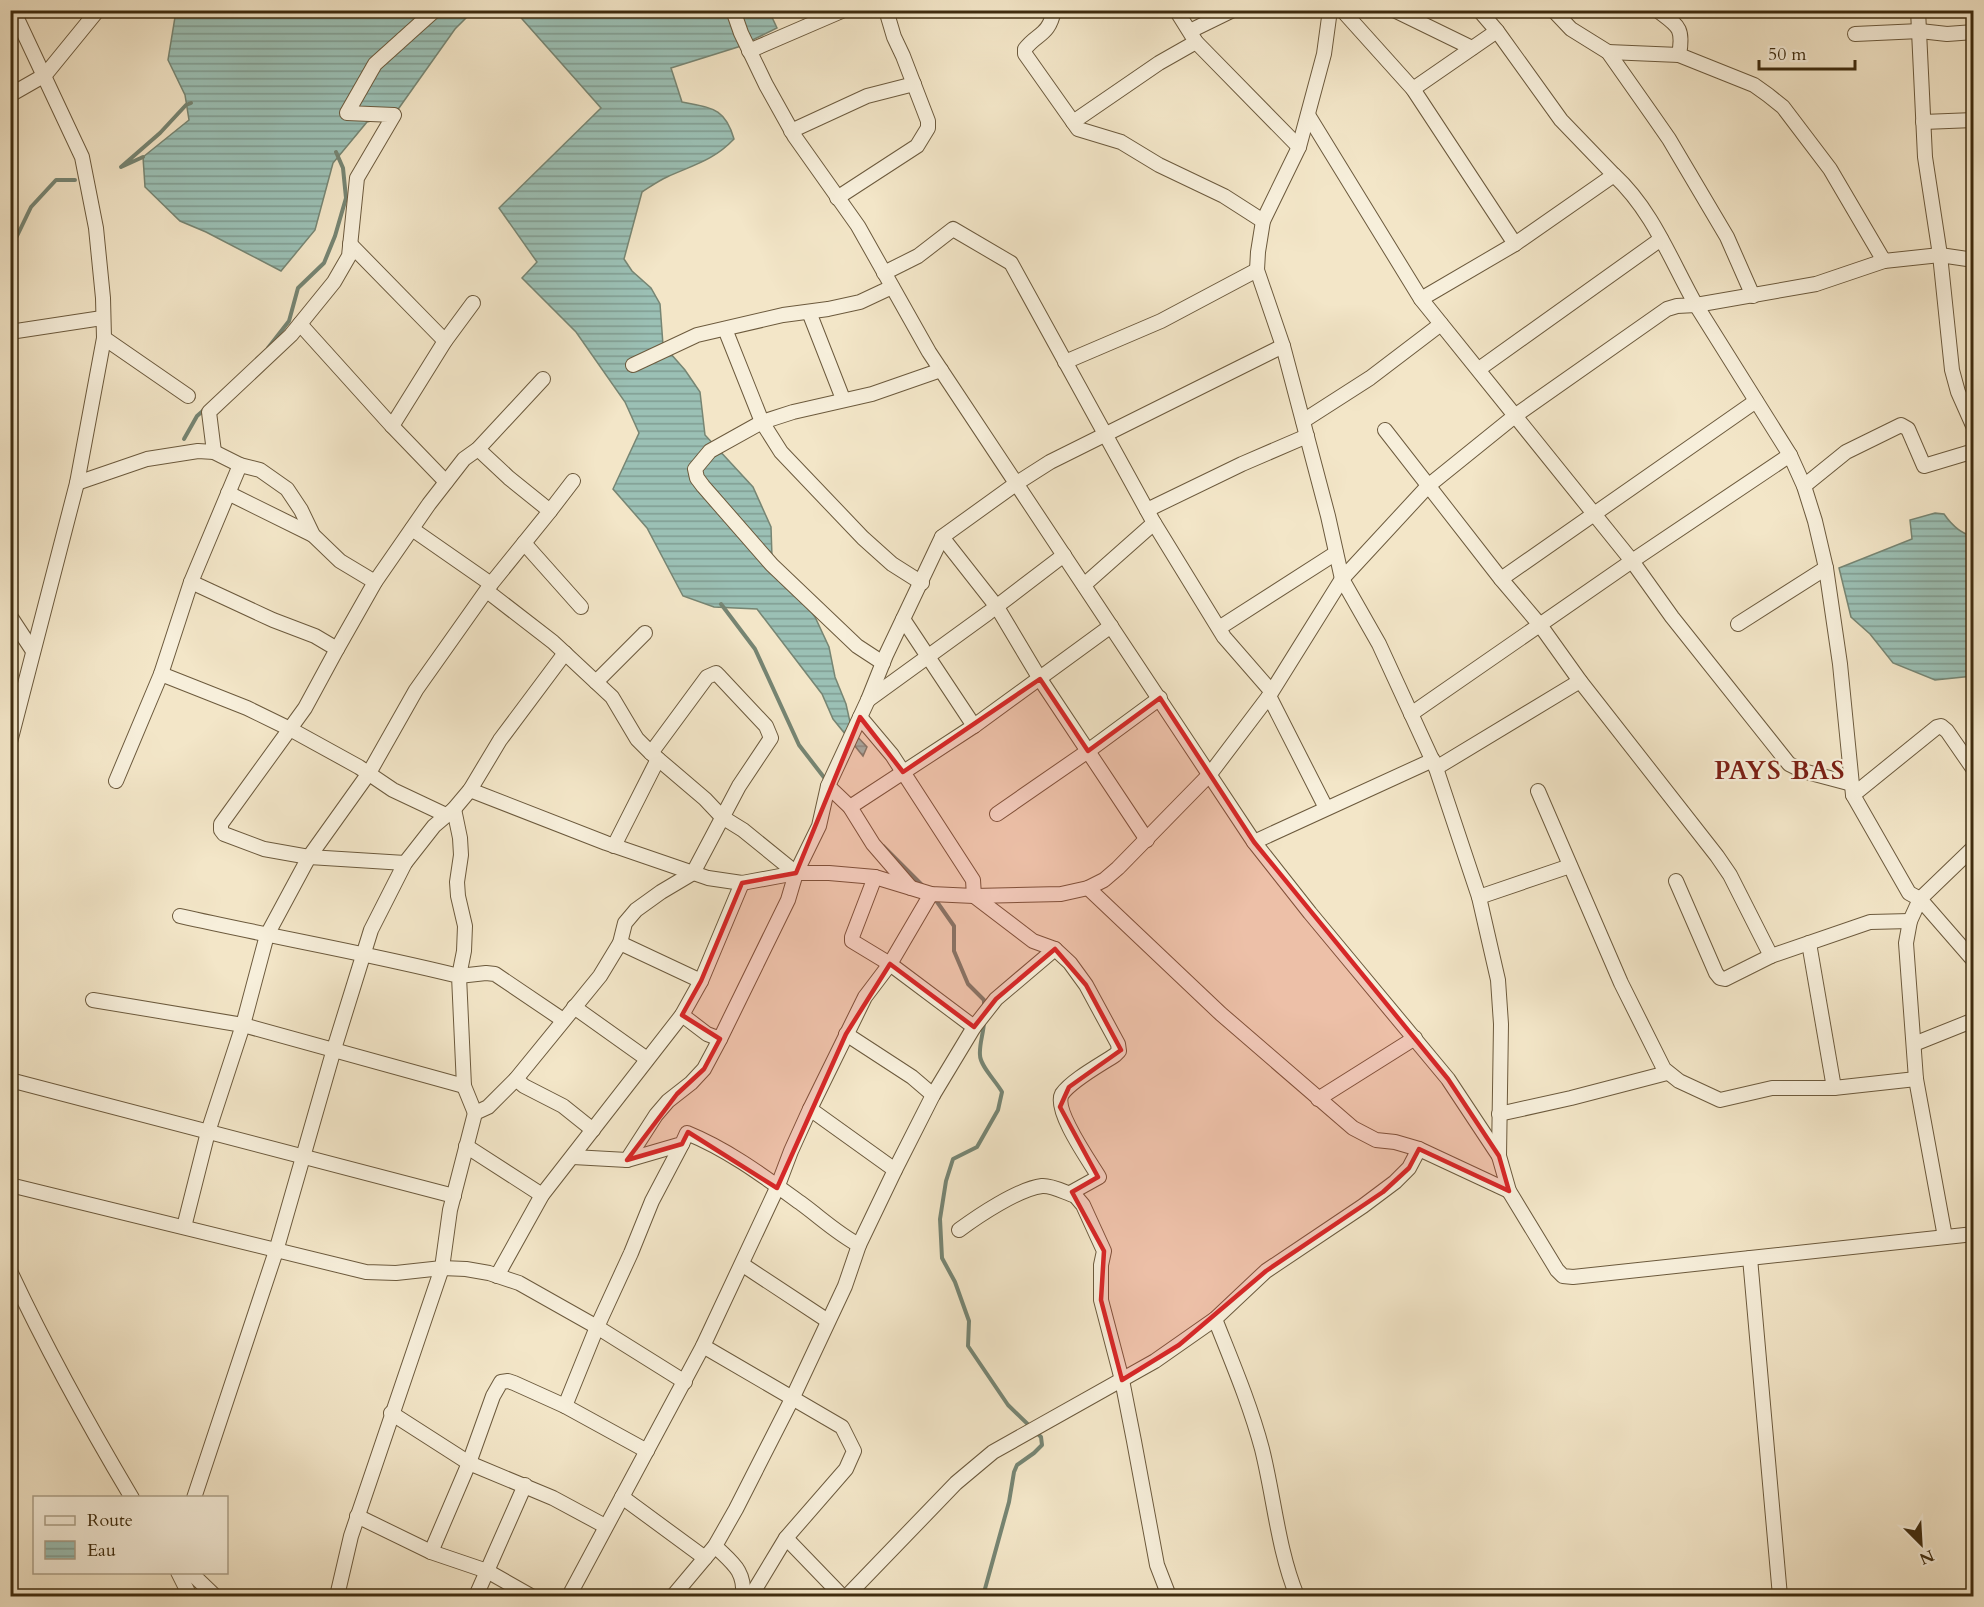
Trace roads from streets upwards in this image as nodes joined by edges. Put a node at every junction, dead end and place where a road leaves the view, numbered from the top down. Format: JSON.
{"nodes":[{"id":1,"x":13,"y":10,"type":"edge"},
{"id":2,"x":98,"y":10,"type":"edge"},
{"id":3,"x":435,"y":10,"type":"edge"},
{"id":4,"x":733,"y":10,"type":"edge"},
{"id":5,"x":844,"y":10,"type":"edge"},
{"id":6,"x":886,"y":10,"type":"edge"},
{"id":7,"x":1053,"y":10,"type":"edge"},
{"id":8,"x":1176,"y":10,"type":"edge"},
{"id":9,"x":1233,"y":10,"type":"edge"},
{"id":10,"x":1330,"y":10,"type":"edge"},
{"id":11,"x":1341,"y":10,"type":"edge"},
{"id":12,"x":1394,"y":10,"type":"edge"},
{"id":13,"x":1479,"y":10,"type":"edge"},
{"id":14,"x":1553,"y":10,"type":"edge"},
{"id":15,"x":1658,"y":10,"type":"edge"},
{"id":16,"x":1918,"y":10,"type":"edge"},
{"id":17,"x":1497,"y":31,"type":"junction"},
{"id":18,"x":1920,"y":31,"type":"junction"},
{"id":19,"x":1974,"y":32,"type":"edge"},
{"id":20,"x":1855,"y":34,"type":"dead end"},
{"id":21,"x":1193,"y":37,"type":"junction"},
{"id":22,"x":1472,"y":48,"type":"junction"},
{"id":23,"x":749,"y":51,"type":"junction"},
{"id":24,"x":1608,"y":52,"type":"junction"},
{"id":25,"x":1680,"y":55,"type":"junction"},
{"id":26,"x":45,"y":75,"type":"junction"},
{"id":27,"x":914,"y":84,"type":"junction"},
{"id":28,"x":1413,"y":88,"type":"junction"},
{"id":29,"x":10,"y":95,"type":"edge"},
{"id":30,"x":1308,"y":115,"type":"junction"},
{"id":31,"x":1974,"y":120,"type":"edge"},
{"id":32,"x":1073,"y":122,"type":"junction"},
{"id":33,"x":1923,"y":122,"type":"junction"},
{"id":34,"x":791,"y":131,"type":"junction"},
{"id":35,"x":1299,"y":147,"type":"junction"},
{"id":36,"x":1614,"y":175,"type":"junction"},
{"id":37,"x":837,"y":198,"type":"junction"},
{"id":38,"x":1263,"y":221,"type":"junction"},
{"id":39,"x":1661,"y":238,"type":"junction"},
{"id":40,"x":350,"y":244,"type":"junction"},
{"id":41,"x":1515,"y":244,"type":"junction"},
{"id":42,"x":1940,"y":255,"type":"junction"},
{"id":43,"x":1974,"y":260,"type":"edge"},
{"id":44,"x":1884,"y":261,"type":"junction"},
{"id":45,"x":1257,"y":270,"type":"junction"},
{"id":46,"x":884,"y":273,"type":"junction"},
{"id":47,"x":892,"y":287,"type":"junction"},
{"id":48,"x":1753,"y":296,"type":"junction"},
{"id":49,"x":1421,"y":299,"type":"junction"},
{"id":50,"x":473,"y":303,"type":"dead end"},
{"id":51,"x":1696,"y":305,"type":"junction"},
{"id":52,"x":810,"y":312,"type":"junction"},
{"id":53,"x":102,"y":318,"type":"junction"},
{"id":54,"x":300,"y":324,"type":"junction"},
{"id":55,"x":1441,"y":324,"type":"junction"},
{"id":56,"x":725,"y":329,"type":"junction"},
{"id":57,"x":10,"y":333,"type":"edge"},
{"id":58,"x":104,"y":338,"type":"junction"},
{"id":59,"x":445,"y":341,"type":"junction"},
{"id":60,"x":1284,"y":345,"type":"junction"},
{"id":61,"x":1065,"y":362,"type":"junction"},
{"id":62,"x":633,"y":365,"type":"dead end"},
{"id":63,"x":1479,"y":369,"type":"junction"},
{"id":64,"x":941,"y":370,"type":"junction"},
{"id":65,"x":543,"y":379,"type":"dead end"},
{"id":66,"x":188,"y":396,"type":"dead end"},
{"id":67,"x":843,"y":399,"type":"junction"},
{"id":68,"x":1756,"y":401,"type":"junction"},
{"id":69,"x":1516,"y":415,"type":"junction"},
{"id":70,"x":1304,"y":421,"type":"junction"},
{"id":71,"x":762,"y":422,"type":"junction"},
{"id":72,"x":392,"y":426,"type":"junction"},
{"id":73,"x":1974,"y":428,"type":"edge"},
{"id":74,"x":1385,"y":430,"type":"dead end"},
{"id":75,"x":1105,"y":436,"type":"junction"},
{"id":76,"x":1307,"y":436,"type":"junction"},
{"id":77,"x":478,"y":449,"type":"junction"},
{"id":78,"x":1974,"y":451,"type":"edge"},
{"id":79,"x":214,"y":452,"type":"junction"},
{"id":80,"x":1790,"y":455,"type":"junction"},
{"id":81,"x":240,"y":465,"type":"junction"},
{"id":82,"x":573,"y":481,"type":"dead end"},
{"id":83,"x":446,"y":482,"type":"junction"},
{"id":84,"x":77,"y":483,"type":"junction"},
{"id":85,"x":1017,"y":483,"type":"junction"},
{"id":86,"x":1428,"y":486,"type":"junction"},
{"id":87,"x":1804,"y":486,"type":"junction"},
{"id":88,"x":228,"y":493,"type":"junction"},
{"id":89,"x":1147,"y":510,"type":"junction"},
{"id":90,"x":550,"y":511,"type":"junction"},
{"id":91,"x":1594,"y":513,"type":"junction"},
{"id":92,"x":1155,"y":523,"type":"junction"},
{"id":93,"x":412,"y":529,"type":"junction"},
{"id":94,"x":313,"y":536,"type":"junction"},
{"id":95,"x":942,"y":537,"type":"junction"},
{"id":96,"x":524,"y":543,"type":"junction"},
{"id":97,"x":1336,"y":553,"type":"junction"},
{"id":98,"x":1064,"y":555,"type":"junction"},
{"id":99,"x":1632,"y":561,"type":"junction"},
{"id":100,"x":1826,"y":568,"type":"junction"},
{"id":101,"x":1342,"y":579,"type":"junction"},
{"id":102,"x":1501,"y":579,"type":"junction"},
{"id":103,"x":191,"y":582,"type":"junction"},
{"id":104,"x":375,"y":582,"type":"junction"},
{"id":105,"x":922,"y":583,"type":"junction"},
{"id":106,"x":1084,"y":585,"type":"junction"},
{"id":107,"x":489,"y":588,"type":"junction"},
{"id":108,"x":581,"y":607,"type":"dead end"},
{"id":109,"x":997,"y":607,"type":"junction"},
{"id":110,"x":10,"y":616,"type":"edge"},
{"id":111,"x":903,"y":619,"type":"junction"},
{"id":112,"x":1738,"y":624,"type":"dead end"},
{"id":113,"x":1540,"y":625,"type":"junction"},
{"id":114,"x":1111,"y":626,"type":"junction"},
{"id":115,"x":1219,"y":628,"type":"junction"},
{"id":116,"x":645,"y":633,"type":"dead end"},
{"id":117,"x":337,"y":649,"type":"junction"},
{"id":118,"x":33,"y":651,"type":"junction"},
{"id":119,"x":565,"y":653,"type":"junction"},
{"id":120,"x":929,"y":656,"type":"junction"},
{"id":121,"x":883,"y":663,"type":"junction"},
{"id":122,"x":161,"y":674,"type":"junction"},
{"id":123,"x":1040,"y":679,"type":"junction"},
{"id":124,"x":1580,"y":681,"type":"junction"},
{"id":125,"x":596,"y":682,"type":"junction"},
{"id":126,"x":1270,"y":693,"type":"junction"},
{"id":127,"x":1160,"y":698,"type":"junction"},
{"id":128,"x":868,"y":700,"type":"junction"},
{"id":129,"x":1411,"y":714,"type":"junction"},
{"id":130,"x":860,"y":717,"type":"junction"},
{"id":131,"x":974,"y":726,"type":"junction"},
{"id":132,"x":290,"y":729,"type":"junction"},
{"id":133,"x":10,"y":742,"type":"edge"},
{"id":134,"x":1088,"y":752,"type":"junction"},
{"id":135,"x":654,"y":756,"type":"junction"},
{"id":136,"x":1435,"y":764,"type":"junction"},
{"id":137,"x":1974,"y":770,"type":"edge"},
{"id":138,"x":903,"y":772,"type":"junction"},
{"id":139,"x":369,"y":773,"type":"junction"},
{"id":140,"x":1210,"y":774,"type":"junction"},
{"id":141,"x":116,"y":781,"type":"dead end"},
{"id":142,"x":828,"y":786,"type":"junction"},
{"id":143,"x":1853,"y":789,"type":"junction"},
{"id":144,"x":470,"y":790,"type":"junction"},
{"id":145,"x":1538,"y":791,"type":"dead end"},
{"id":146,"x":850,"y":807,"type":"junction"},
{"id":147,"x":1326,"y":808,"type":"junction"},
{"id":148,"x":450,"y":812,"type":"junction"},
{"id":149,"x":997,"y":814,"type":"dead end"},
{"id":150,"x":722,"y":817,"type":"junction"},
{"id":151,"x":1147,"y":840,"type":"junction"},
{"id":152,"x":1254,"y":842,"type":"junction"},
{"id":153,"x":614,"y":846,"type":"junction"},
{"id":154,"x":1974,"y":847,"type":"edge"},
{"id":155,"x":309,"y":857,"type":"junction"},
{"id":156,"x":405,"y":863,"type":"junction"},
{"id":157,"x":1569,"y":866,"type":"junction"},
{"id":158,"x":693,"y":873,"type":"junction"},
{"id":159,"x":796,"y":873,"type":"junction"},
{"id":160,"x":875,"y":877,"type":"junction"},
{"id":161,"x":1676,"y":881,"type":"dead end"},
{"id":162,"x":742,"y":883,"type":"junction"},
{"id":163,"x":911,"y":888,"type":"junction"},
{"id":164,"x":1088,"y":888,"type":"junction"},
{"id":165,"x":931,"y":894,"type":"junction"},
{"id":166,"x":974,"y":896,"type":"junction"},
{"id":167,"x":1479,"y":897,"type":"junction"},
{"id":168,"x":1920,"y":899,"type":"junction"},
{"id":169,"x":180,"y":916,"type":"dead end"},
{"id":170,"x":1910,"y":921,"type":"junction"},
{"id":171,"x":267,"y":935,"type":"junction"},
{"id":172,"x":620,"y":943,"type":"junction"},
{"id":173,"x":1809,"y":943,"type":"junction"},
{"id":174,"x":1055,"y":949,"type":"junction"},
{"id":175,"x":364,"y":953,"type":"junction"},
{"id":176,"x":1771,"y":956,"type":"junction"},
{"id":177,"x":1974,"y":961,"type":"edge"},
{"id":178,"x":890,"y":964,"type":"junction"},
{"id":179,"x":459,"y":976,"type":"junction"},
{"id":180,"x":701,"y":981,"type":"junction"},
{"id":181,"x":93,"y":1000,"type":"dead end"},
{"id":182,"x":574,"y":1007,"type":"junction"},
{"id":183,"x":682,"y":1015,"type":"junction"},
{"id":184,"x":563,"y":1020,"type":"junction"},
{"id":185,"x":1974,"y":1020,"type":"edge"},
{"id":186,"x":243,"y":1025,"type":"junction"},
{"id":187,"x":974,"y":1027,"type":"junction"},
{"id":188,"x":846,"y":1034,"type":"junction"},
{"id":189,"x":1415,"y":1038,"type":"junction"},
{"id":190,"x":720,"y":1039,"type":"junction"},
{"id":191,"x":1914,"y":1044,"type":"junction"},
{"id":192,"x":334,"y":1049,"type":"junction"},
{"id":193,"x":647,"y":1059,"type":"junction"},
{"id":194,"x":1667,"y":1073,"type":"junction"},
{"id":195,"x":516,"y":1079,"type":"junction"},
{"id":196,"x":1916,"y":1079,"type":"junction"},
{"id":197,"x":10,"y":1080,"type":"edge"},
{"id":198,"x":464,"y":1086,"type":"junction"},
{"id":199,"x":1834,"y":1088,"type":"junction"},
{"id":200,"x":933,"y":1095,"type":"junction"},
{"id":201,"x":1318,"y":1099,"type":"junction"},
{"id":202,"x":810,"y":1109,"type":"junction"},
{"id":203,"x":475,"y":1113,"type":"junction"},
{"id":204,"x":1499,"y":1114,"type":"junction"},
{"id":205,"x":592,"y":1130,"type":"junction"},
{"id":206,"x":208,"y":1132,"type":"junction"},
{"id":207,"x":682,"y":1144,"type":"junction"},
{"id":208,"x":466,"y":1146,"type":"junction"},
{"id":209,"x":1419,"y":1149,"type":"junction"},
{"id":210,"x":1499,"y":1156,"type":"junction"},
{"id":211,"x":303,"y":1157,"type":"junction"},
{"id":212,"x":573,"y":1157,"type":"junction"},
{"id":213,"x":627,"y":1160,"type":"junction"},
{"id":214,"x":895,"y":1170,"type":"junction"},
{"id":215,"x":10,"y":1185,"type":"edge"},
{"id":216,"x":777,"y":1188,"type":"junction"},
{"id":217,"x":1509,"y":1191,"type":"junction"},
{"id":218,"x":542,"y":1195,"type":"junction"},
{"id":219,"x":1073,"y":1195,"type":"junction"},
{"id":220,"x":453,"y":1196,"type":"junction"},
{"id":221,"x":184,"y":1227,"type":"junction"},
{"id":222,"x":959,"y":1230,"type":"dead end"},
{"id":223,"x":1974,"y":1234,"type":"edge"},
{"id":224,"x":1945,"y":1237,"type":"junction"},
{"id":225,"x":859,"y":1245,"type":"junction"},
{"id":226,"x":276,"y":1251,"type":"junction"},
{"id":227,"x":1750,"y":1258,"type":"junction"},
{"id":228,"x":743,"y":1264,"type":"junction"},
{"id":229,"x":442,"y":1268,"type":"junction"},
{"id":230,"x":10,"y":1271,"type":"edge"},
{"id":231,"x":497,"y":1276,"type":"junction"},
{"id":232,"x":1215,"y":1319,"type":"junction"},
{"id":233,"x":828,"y":1321,"type":"junction"},
{"id":234,"x":597,"y":1326,"type":"junction"},
{"id":235,"x":703,"y":1346,"type":"junction"},
{"id":236,"x":1122,"y":1380,"type":"junction"},
{"id":237,"x":685,"y":1382,"type":"junction"},
{"id":238,"x":792,"y":1399,"type":"junction"},
{"id":239,"x":565,"y":1406,"type":"junction"},
{"id":240,"x":392,"y":1413,"type":"junction"},
{"id":241,"x":647,"y":1451,"type":"junction"},
{"id":242,"x":469,"y":1463,"type":"junction"},
{"id":243,"x":525,"y":1485,"type":"junction"},
{"id":244,"x":131,"y":1496,"type":"edge"},
{"id":245,"x":194,"y":1496,"type":"edge"},
{"id":246,"x":622,"y":1497,"type":"junction"},
{"id":247,"x":357,"y":1516,"type":"junction"},
{"id":248,"x":605,"y":1526,"type":"junction"},
{"id":249,"x":786,"y":1538,"type":"junction"},
{"id":250,"x":715,"y":1546,"type":"junction"},
{"id":251,"x":431,"y":1552,"type":"junction"},
{"id":252,"x":705,"y":1558,"type":"junction"},
{"id":253,"x":487,"y":1571,"type":"junction"},
{"id":254,"x":179,"y":1574,"type":"edge"},
{"id":255,"x":192,"y":1574,"type":"edge"},
{"id":256,"x":190,"y":1596,"type":"edge"},
{"id":257,"x":215,"y":1596,"type":"edge"},
{"id":258,"x":337,"y":1596,"type":"edge"},
{"id":259,"x":476,"y":1596,"type":"edge"},
{"id":260,"x":531,"y":1596,"type":"edge"},
{"id":261,"x":569,"y":1596,"type":"edge"},
{"id":262,"x":673,"y":1596,"type":"edge"},
{"id":263,"x":743,"y":1596,"type":"edge"},
{"id":264,"x":751,"y":1596,"type":"edge"},
{"id":265,"x":842,"y":1596,"type":"edge"},
{"id":266,"x":847,"y":1596,"type":"edge"},
{"id":267,"x":1169,"y":1596,"type":"edge"},
{"id":268,"x":1297,"y":1596,"type":"edge"},
{"id":269,"x":1780,"y":1596,"type":"edge"}],
"edges":[{"from":1,"to":26,"type":"street"},
{"from":2,"to":26,"type":"street"},
{"from":3,"to":40,"type":"street"},
{"from":4,"to":23,"type":"street"},
{"from":5,"to":23,"type":"street"},
{"from":6,"to":27,"type":"street"},
{"from":7,"to":32,"type":"street"},
{"from":8,"to":21,"type":"street"},
{"from":9,"to":21,"type":"street"},
{"from":10,"to":30,"type":"street"},
{"from":11,"to":28,"type":"street"},
{"from":12,"to":22,"type":"street"},
{"from":13,"to":17,"type":"street"},
{"from":14,"to":24,"type":"street"},
{"from":15,"to":25,"type":"street"},
{"from":16,"to":18,"type":"street"},
{"from":17,"to":22,"type":"street"},
{"from":17,"to":36,"type":"street"},
{"from":18,"to":19,"type":"street"},
{"from":18,"to":20,"type":"street"},
{"from":18,"to":33,"type":"street"},
{"from":21,"to":32,"type":"street"},
{"from":21,"to":35,"type":"street"},
{"from":22,"to":28,"type":"street"},
{"from":23,"to":34,"type":"street"},
{"from":24,"to":25,"type":"street"},
{"from":24,"to":48,"type":"street"},
{"from":25,"to":44,"type":"street"},
{"from":26,"to":29,"type":"street"},
{"from":26,"to":53,"type":"street"},
{"from":27,"to":34,"type":"street"},
{"from":27,"to":37,"type":"street"},
{"from":28,"to":41,"type":"street"},
{"from":30,"to":35,"type":"street"},
{"from":30,"to":49,"type":"street"},
{"from":31,"to":33,"type":"street"},
{"from":32,"to":38,"type":"street"},
{"from":33,"to":42,"type":"street"},
{"from":34,"to":37,"type":"street"},
{"from":35,"to":38,"type":"street"},
{"from":36,"to":39,"type":"street"},
{"from":36,"to":41,"type":"street"},
{"from":37,"to":46,"type":"street"},
{"from":38,"to":45,"type":"street"},
{"from":39,"to":51,"type":"street"},
{"from":39,"to":63,"type":"street"},
{"from":40,"to":54,"type":"street"},
{"from":40,"to":59,"type":"street"},
{"from":41,"to":49,"type":"street"},
{"from":42,"to":43,"type":"street"},
{"from":42,"to":44,"type":"street"},
{"from":42,"to":73,"type":"street"},
{"from":44,"to":48,"type":"street"},
{"from":45,"to":60,"type":"street"},
{"from":45,"to":61,"type":"street"},
{"from":46,"to":47,"type":"street"},
{"from":46,"to":61,"type":"street"},
{"from":47,"to":52,"type":"street"},
{"from":47,"to":64,"type":"street"},
{"from":48,"to":51,"type":"street"},
{"from":49,"to":55,"type":"street"},
{"from":50,"to":59,"type":"street"},
{"from":51,"to":68,"type":"street"},
{"from":51,"to":69,"type":"street"},
{"from":52,"to":56,"type":"street"},
{"from":52,"to":67,"type":"street"},
{"from":53,"to":57,"type":"street"},
{"from":53,"to":58,"type":"street"},
{"from":54,"to":72,"type":"street"},
{"from":54,"to":79,"type":"street"},
{"from":55,"to":63,"type":"street"},
{"from":55,"to":70,"type":"street"},
{"from":56,"to":62,"type":"street"},
{"from":56,"to":71,"type":"street"},
{"from":58,"to":66,"type":"street"},
{"from":58,"to":84,"type":"street"},
{"from":59,"to":72,"type":"street"},
{"from":60,"to":70,"type":"street"},
{"from":60,"to":75,"type":"street"},
{"from":61,"to":75,"type":"street"},
{"from":63,"to":69,"type":"street"},
{"from":64,"to":67,"type":"street"},
{"from":64,"to":85,"type":"street"},
{"from":65,"to":77,"type":"street"},
{"from":67,"to":71,"type":"street"},
{"from":68,"to":80,"type":"street"},
{"from":68,"to":91,"type":"street"},
{"from":69,"to":86,"type":"street"},
{"from":69,"to":91,"type":"street"},
{"from":70,"to":76,"type":"street"},
{"from":71,"to":105,"type":"street"},
{"from":71,"to":121,"type":"street"},
{"from":72,"to":83,"type":"street"},
{"from":74,"to":86,"type":"street"},
{"from":75,"to":85,"type":"street"},
{"from":75,"to":89,"type":"street"},
{"from":76,"to":89,"type":"street"},
{"from":76,"to":97,"type":"street"},
{"from":77,"to":83,"type":"street"},
{"from":77,"to":90,"type":"street"},
{"from":78,"to":87,"type":"street"},
{"from":79,"to":81,"type":"street"},
{"from":79,"to":84,"type":"street"},
{"from":80,"to":87,"type":"street"},
{"from":80,"to":99,"type":"street"},
{"from":81,"to":88,"type":"street"},
{"from":81,"to":94,"type":"street"},
{"from":82,"to":90,"type":"street"},
{"from":83,"to":93,"type":"street"},
{"from":84,"to":118,"type":"street"},
{"from":85,"to":95,"type":"street"},
{"from":85,"to":98,"type":"street"},
{"from":86,"to":101,"type":"street"},
{"from":86,"to":102,"type":"street"},
{"from":87,"to":100,"type":"street"},
{"from":88,"to":94,"type":"street"},
{"from":88,"to":103,"type":"street"},
{"from":89,"to":92,"type":"street"},
{"from":90,"to":96,"type":"street"},
{"from":91,"to":99,"type":"street"},
{"from":91,"to":102,"type":"street"},
{"from":92,"to":106,"type":"street"},
{"from":92,"to":115,"type":"street"},
{"from":93,"to":104,"type":"street"},
{"from":93,"to":107,"type":"street"},
{"from":94,"to":104,"type":"street"},
{"from":95,"to":105,"type":"street"},
{"from":95,"to":109,"type":"street"},
{"from":96,"to":107,"type":"street"},
{"from":96,"to":108,"type":"street"},
{"from":97,"to":101,"type":"street"},
{"from":97,"to":115,"type":"street"},
{"from":98,"to":106,"type":"street"},
{"from":98,"to":109,"type":"street"},
{"from":99,"to":113,"type":"street"},
{"from":99,"to":143,"type":"street"},
{"from":100,"to":112,"type":"street"},
{"from":100,"to":143,"type":"street"},
{"from":101,"to":126,"type":"street"},
{"from":101,"to":129,"type":"street"},
{"from":102,"to":113,"type":"street"},
{"from":103,"to":117,"type":"street"},
{"from":103,"to":122,"type":"street"},
{"from":104,"to":117,"type":"street"},
{"from":105,"to":111,"type":"street"},
{"from":106,"to":114,"type":"street"},
{"from":107,"to":119,"type":"street"},
{"from":107,"to":139,"type":"street"},
{"from":109,"to":120,"type":"street"},
{"from":109,"to":123,"type":"street"},
{"from":110,"to":118,"type":"street"},
{"from":111,"to":120,"type":"street"},
{"from":111,"to":121,"type":"street"},
{"from":113,"to":124,"type":"street"},
{"from":113,"to":129,"type":"street"},
{"from":114,"to":123,"type":"street"},
{"from":114,"to":127,"type":"street"},
{"from":115,"to":126,"type":"street"},
{"from":116,"to":125,"type":"street"},
{"from":117,"to":132,"type":"street"},
{"from":118,"to":133,"type":"street"},
{"from":119,"to":125,"type":"street"},
{"from":119,"to":144,"type":"street"},
{"from":120,"to":128,"type":"street"},
{"from":120,"to":131,"type":"street"},
{"from":121,"to":128,"type":"street"},
{"from":122,"to":132,"type":"street"},
{"from":122,"to":141,"type":"street"},
{"from":123,"to":131,"type":"street"},
{"from":123,"to":134,"type":"street"},
{"from":124,"to":136,"type":"street"},
{"from":124,"to":176,"type":"street"},
{"from":125,"to":135,"type":"street"},
{"from":126,"to":140,"type":"street"},
{"from":126,"to":147,"type":"street"},
{"from":127,"to":134,"type":"street"},
{"from":127,"to":140,"type":"street"},
{"from":128,"to":130,"type":"street"},
{"from":129,"to":136,"type":"street"},
{"from":130,"to":138,"type":"street"},
{"from":130,"to":142,"type":"street"},
{"from":131,"to":138,"type":"street"},
{"from":132,"to":139,"type":"street"},
{"from":132,"to":155,"type":"street"},
{"from":134,"to":149,"type":"street"},
{"from":134,"to":151,"type":"street"},
{"from":135,"to":150,"type":"street"},
{"from":135,"to":150,"type":"street"},
{"from":135,"to":153,"type":"street"},
{"from":136,"to":147,"type":"street"},
{"from":136,"to":167,"type":"street"},
{"from":137,"to":143,"type":"street"},
{"from":138,"to":146,"type":"street"},
{"from":138,"to":166,"type":"street"},
{"from":139,"to":148,"type":"street"},
{"from":139,"to":155,"type":"street"},
{"from":140,"to":151,"type":"street"},
{"from":140,"to":152,"type":"street"},
{"from":142,"to":146,"type":"street"},
{"from":142,"to":159,"type":"street"},
{"from":143,"to":168,"type":"street"},
{"from":144,"to":148,"type":"street"},
{"from":144,"to":153,"type":"street"},
{"from":145,"to":157,"type":"street"},
{"from":146,"to":163,"type":"street"},
{"from":147,"to":152,"type":"street"},
{"from":148,"to":156,"type":"street"},
{"from":148,"to":179,"type":"street"},
{"from":150,"to":158,"type":"street"},
{"from":150,"to":159,"type":"street"},
{"from":151,"to":164,"type":"street"},
{"from":152,"to":189,"type":"street"},
{"from":153,"to":158,"type":"street"},
{"from":154,"to":168,"type":"street"},
{"from":155,"to":156,"type":"street"},
{"from":155,"to":171,"type":"street"},
{"from":156,"to":175,"type":"street"},
{"from":157,"to":167,"type":"street"},
{"from":157,"to":194,"type":"street"},
{"from":158,"to":162,"type":"street"},
{"from":158,"to":172,"type":"street"},
{"from":159,"to":160,"type":"street"},
{"from":159,"to":162,"type":"street"},
{"from":159,"to":190,"type":"street"},
{"from":160,"to":163,"type":"street"},
{"from":160,"to":178,"type":"street"},
{"from":161,"to":176,"type":"street"},
{"from":162,"to":180,"type":"street"},
{"from":163,"to":165,"type":"street"},
{"from":164,"to":166,"type":"street"},
{"from":164,"to":201,"type":"street"},
{"from":165,"to":166,"type":"street"},
{"from":165,"to":178,"type":"street"},
{"from":166,"to":174,"type":"street"},
{"from":167,"to":204,"type":"street"},
{"from":168,"to":170,"type":"street"},
{"from":168,"to":177,"type":"street"},
{"from":169,"to":171,"type":"street"},
{"from":170,"to":173,"type":"street"},
{"from":170,"to":191,"type":"street"},
{"from":171,"to":175,"type":"street"},
{"from":171,"to":186,"type":"street"},
{"from":172,"to":180,"type":"street"},
{"from":172,"to":182,"type":"street"},
{"from":173,"to":176,"type":"street"},
{"from":173,"to":199,"type":"street"},
{"from":174,"to":187,"type":"street"},
{"from":174,"to":219,"type":"street"},
{"from":175,"to":179,"type":"street"},
{"from":175,"to":192,"type":"street"},
{"from":178,"to":187,"type":"street"},
{"from":178,"to":188,"type":"street"},
{"from":179,"to":184,"type":"street"},
{"from":179,"to":198,"type":"street"},
{"from":180,"to":183,"type":"street"},
{"from":181,"to":186,"type":"street"},
{"from":182,"to":184,"type":"street"},
{"from":182,"to":193,"type":"street"},
{"from":183,"to":190,"type":"street"},
{"from":183,"to":193,"type":"street"},
{"from":184,"to":195,"type":"street"},
{"from":185,"to":191,"type":"street"},
{"from":186,"to":192,"type":"street"},
{"from":186,"to":206,"type":"street"},
{"from":187,"to":200,"type":"street"},
{"from":188,"to":200,"type":"street"},
{"from":188,"to":202,"type":"street"},
{"from":189,"to":201,"type":"street"},
{"from":189,"to":210,"type":"street"},
{"from":190,"to":213,"type":"street"},
{"from":191,"to":196,"type":"street"},
{"from":192,"to":198,"type":"street"},
{"from":192,"to":211,"type":"street"},
{"from":193,"to":205,"type":"street"},
{"from":194,"to":199,"type":"street"},
{"from":194,"to":204,"type":"street"},
{"from":195,"to":203,"type":"street"},
{"from":195,"to":205,"type":"street"},
{"from":196,"to":199,"type":"street"},
{"from":196,"to":224,"type":"street"},
{"from":197,"to":206,"type":"street"},
{"from":198,"to":203,"type":"street"},
{"from":200,"to":214,"type":"street"},
{"from":201,"to":209,"type":"street"},
{"from":202,"to":214,"type":"street"},
{"from":202,"to":216,"type":"street"},
{"from":203,"to":208,"type":"street"},
{"from":204,"to":210,"type":"street"},
{"from":205,"to":212,"type":"street"},
{"from":206,"to":211,"type":"street"},
{"from":206,"to":221,"type":"street"},
{"from":207,"to":213,"type":"street"},
{"from":207,"to":216,"type":"street"},
{"from":207,"to":234,"type":"street"},
{"from":208,"to":218,"type":"street"},
{"from":208,"to":220,"type":"street"},
{"from":209,"to":217,"type":"street"},
{"from":209,"to":232,"type":"street"},
{"from":210,"to":217,"type":"street"},
{"from":211,"to":220,"type":"street"},
{"from":211,"to":226,"type":"street"},
{"from":212,"to":213,"type":"street"},
{"from":212,"to":218,"type":"street"},
{"from":214,"to":225,"type":"street"},
{"from":215,"to":221,"type":"street"},
{"from":216,"to":225,"type":"street"},
{"from":216,"to":228,"type":"street"},
{"from":217,"to":227,"type":"street"},
{"from":218,"to":231,"type":"street"},
{"from":219,"to":222,"type":"street"},
{"from":219,"to":236,"type":"street"},
{"from":220,"to":229,"type":"street"},
{"from":221,"to":226,"type":"street"},
{"from":223,"to":224,"type":"street"},
{"from":224,"to":227,"type":"street"},
{"from":225,"to":233,"type":"street"},
{"from":226,"to":229,"type":"street"},
{"from":226,"to":245,"type":"street"},
{"from":227,"to":269,"type":"street"},
{"from":228,"to":233,"type":"street"},
{"from":228,"to":235,"type":"street"},
{"from":229,"to":231,"type":"street"},
{"from":229,"to":240,"type":"street"},
{"from":230,"to":244,"type":"street"},
{"from":231,"to":234,"type":"street"},
{"from":232,"to":236,"type":"street"},
{"from":232,"to":268,"type":"street"},
{"from":233,"to":238,"type":"street"},
{"from":234,"to":237,"type":"street"},
{"from":234,"to":239,"type":"street"},
{"from":235,"to":237,"type":"street"},
{"from":235,"to":238,"type":"street"},
{"from":236,"to":266,"type":"street"},
{"from":236,"to":267,"type":"street"},
{"from":237,"to":241,"type":"street"},
{"from":238,"to":249,"type":"street"},
{"from":238,"to":250,"type":"street"},
{"from":239,"to":241,"type":"street"},
{"from":239,"to":242,"type":"street"},
{"from":240,"to":242,"type":"street"},
{"from":240,"to":247,"type":"street"},
{"from":241,"to":246,"type":"street"},
{"from":242,"to":243,"type":"street"},
{"from":242,"to":251,"type":"street"},
{"from":243,"to":248,"type":"street"},
{"from":243,"to":253,"type":"street"},
{"from":246,"to":248,"type":"street"},
{"from":246,"to":252,"type":"street"},
{"from":247,"to":251,"type":"street"},
{"from":247,"to":258,"type":"street"},
{"from":248,"to":261,"type":"street"},
{"from":249,"to":264,"type":"street"},
{"from":249,"to":265,"type":"street"},
{"from":250,"to":252,"type":"street"},
{"from":250,"to":263,"type":"street"},
{"from":251,"to":253,"type":"street"},
{"from":252,"to":262,"type":"street"},
{"from":253,"to":259,"type":"street"},
{"from":253,"to":260,"type":"street"},
{"from":254,"to":256,"type":"street"},
{"from":255,"to":257,"type":"street"}]}
